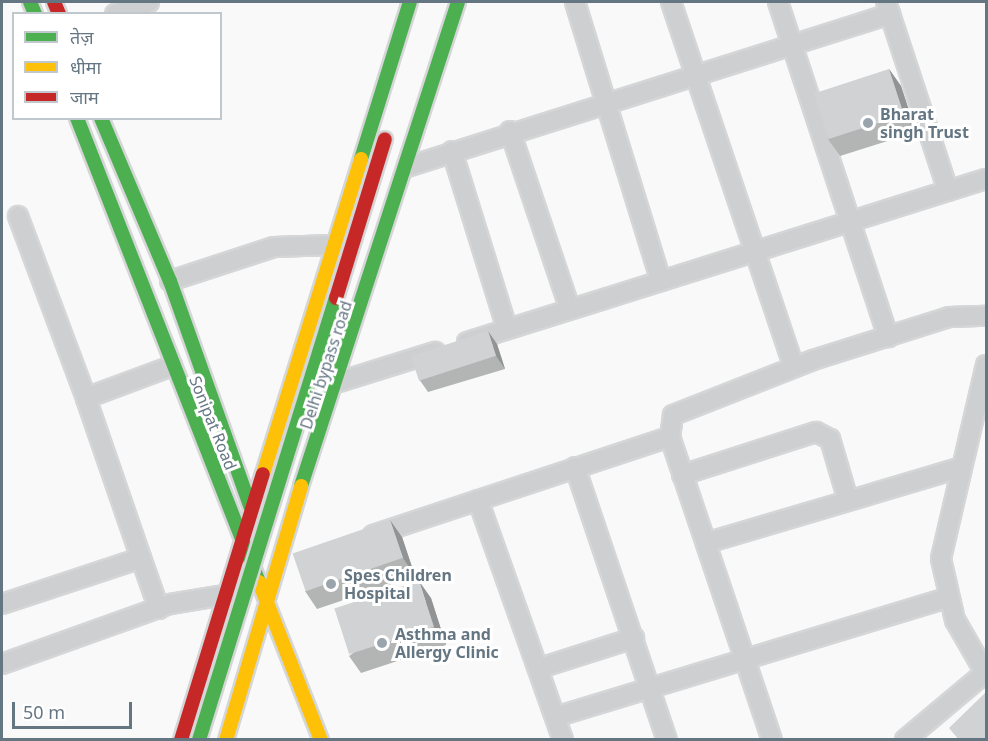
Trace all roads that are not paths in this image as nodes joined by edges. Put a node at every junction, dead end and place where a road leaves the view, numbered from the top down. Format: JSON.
{"nodes":[{"id":1,"x":149,"y":2,"type":"edge"},
{"id":2,"x":410,"y":2,"type":"edge"},
{"id":3,"x":427,"y":2,"type":"edge"},
{"id":4,"x":442,"y":2,"type":"edge"},
{"id":5,"x":459,"y":2,"type":"edge"},
{"id":6,"x":575,"y":2,"type":"edge"},
{"id":7,"x":671,"y":2,"type":"edge"},
{"id":8,"x":778,"y":2,"type":"edge"},
{"id":9,"x":888,"y":8,"type":"edge"},
{"id":10,"x":121,"y":12,"type":"edge"},
{"id":11,"x":792,"y":44,"type":"junction"},
{"id":12,"x":695,"y":75,"type":"junction"},
{"id":13,"x":606,"y":103,"type":"junction"},
{"id":14,"x":78,"y":120,"type":"edge"},
{"id":15,"x":103,"y":123,"type":"edge"},
{"id":16,"x":510,"y":131,"type":"junction"},
{"id":17,"x":83,"y":135,"type":"junction"},
{"id":18,"x":391,"y":142,"type":"junction"},
{"id":19,"x":452,"y":152,"type":"junction"},
{"id":20,"x":407,"y":167,"type":"junction"},
{"id":21,"x":987,"y":179,"type":"edge"},
{"id":22,"x":948,"y":191,"type":"junction"},
{"id":23,"x":18,"y":216,"type":"dead end"},
{"id":24,"x":848,"y":222,"type":"junction"},
{"id":25,"x":333,"y":245,"type":"junction"},
{"id":26,"x":755,"y":251,"type":"junction"},
{"id":27,"x":170,"y":280,"type":"junction"},
{"id":28,"x":661,"y":281,"type":"junction"},
{"id":29,"x":570,"y":309,"type":"junction"},
{"id":30,"x":987,"y":316,"type":"edge"},
{"id":31,"x":507,"y":329,"type":"junction"},
{"id":32,"x":888,"y":337,"type":"junction"},
{"id":33,"x":987,"y":365,"type":"edge"},
{"id":34,"x":172,"y":366,"type":"junction"},
{"id":35,"x":795,"y":367,"type":"junction"},
{"id":36,"x":339,"y":382,"type":"junction"},
{"id":37,"x":86,"y":398,"type":"junction"},
{"id":38,"x":670,"y":436,"type":"junction"},
{"id":39,"x":575,"y":467,"type":"junction"},
{"id":40,"x":960,"y":468,"type":"junction"},
{"id":41,"x":682,"y":475,"type":"junction"},
{"id":42,"x":478,"y":500,"type":"junction"},
{"id":43,"x":848,"y":500,"type":"junction"},
{"id":44,"x":251,"y":510,"type":"junction"},
{"id":45,"x":244,"y":540,"type":"junction"},
{"id":46,"x":354,"y":541,"type":"edge"},
{"id":47,"x":706,"y":543,"type":"junction"},
{"id":48,"x":141,"y":558,"type":"junction"},
{"id":49,"x":298,"y":560,"type":"edge"},
{"id":50,"x":275,"y":567,"type":"junction"},
{"id":51,"x":225,"y":595,"type":"junction"},
{"id":52,"x":947,"y":598,"type":"junction"},
{"id":53,"x":286,"y":599,"type":"dead end"},
{"id":54,"x":268,"y":600,"type":"junction"},
{"id":55,"x":2,"y":604,"type":"edge"},
{"id":56,"x":159,"y":609,"type":"junction"},
{"id":57,"x":634,"y":638,"type":"junction"},
{"id":58,"x":743,"y":657,"type":"junction"},
{"id":59,"x":2,"y":664,"type":"edge"},
{"id":60,"x":540,"y":668,"type":"junction"},
{"id":61,"x":986,"y":673,"type":"edge"},
{"id":62,"x":316,"y":684,"type":"dead end"},
{"id":63,"x":651,"y":687,"type":"junction"},
{"id":64,"x":555,"y":717,"type":"junction"},
{"id":65,"x":923,"y":733,"type":"edge"},
{"id":66,"x":181,"y":740,"type":"edge"},
{"id":67,"x":200,"y":740,"type":"edge"},
{"id":68,"x":213,"y":740,"type":"edge"},
{"id":69,"x":226,"y":740,"type":"edge"},
{"id":70,"x":321,"y":740,"type":"edge"},
{"id":71,"x":338,"y":740,"type":"edge"},
{"id":72,"x":562,"y":740,"type":"edge"},
{"id":73,"x":666,"y":740,"type":"edge"},
{"id":74,"x":772,"y":740,"type":"edge"},
{"id":75,"x":905,"y":740,"type":"edge"}],
"edges":[{"from":1,"to":10,"type":"street"},
{"from":2,"to":25,"type":"main road","name":"Delhi bypass road"},
{"from":3,"to":18,"type":"main road"},
{"from":4,"to":18,"type":"main road"},
{"from":5,"to":20,"type":"main road","name":"Delhi bypass road"},
{"from":6,"to":13,"type":"street"},
{"from":7,"to":12,"type":"street"},
{"from":8,"to":11,"type":"street"},
{"from":9,"to":11,"type":"street"},
{"from":9,"to":22,"type":"street"},
{"from":11,"to":12,"type":"street"},
{"from":11,"to":24,"type":"street"},
{"from":12,"to":13,"type":"street"},
{"from":12,"to":26,"type":"street"},
{"from":13,"to":16,"type":"street"},
{"from":13,"to":28,"type":"street"},
{"from":14,"to":17,"type":"main road","name":"Sonipat Road"},
{"from":15,"to":17,"type":"main road"},
{"from":15,"to":27,"type":"main road","name":"Sonipat Road"},
{"from":16,"to":19,"type":"street"},
{"from":16,"to":29,"type":"street"},
{"from":17,"to":34,"type":"main road","name":"Sonipat Road"},
{"from":18,"to":67,"type":"main road","bridge":true},
{"from":18,"to":68,"type":"main road"},
{"from":19,"to":20,"type":"street"},
{"from":19,"to":31,"type":"street"},
{"from":20,"to":36,"type":"main road","name":"Delhi bypass road"},
{"from":21,"to":22,"type":"street"},
{"from":22,"to":24,"type":"street"},
{"from":23,"to":37,"type":"street"},
{"from":24,"to":26,"type":"street"},
{"from":24,"to":32,"type":"street"},
{"from":25,"to":27,"type":"street"},
{"from":25,"to":44,"type":"main road","name":"Delhi bypass road"},
{"from":26,"to":28,"type":"street"},
{"from":26,"to":35,"type":"street"},
{"from":27,"to":44,"type":"main road","name":"Sonipat Road"},
{"from":28,"to":29,"type":"street"},
{"from":29,"to":31,"type":"street"},
{"from":30,"to":32,"type":"street"},
{"from":31,"to":36,"type":"street"},
{"from":32,"to":35,"type":"street"},
{"from":33,"to":40,"type":"street"},
{"from":34,"to":37,"type":"street"},
{"from":34,"to":45,"type":"main road","name":"Sonipat Road"},
{"from":35,"to":38,"type":"street"},
{"from":36,"to":50,"type":"main road","name":"Delhi bypass road"},
{"from":37,"to":48,"type":"street"},
{"from":38,"to":39,"type":"street"},
{"from":38,"to":41,"type":"street"},
{"from":39,"to":42,"type":"street"},
{"from":39,"to":57,"type":"street"},
{"from":40,"to":43,"type":"street"},
{"from":40,"to":52,"type":"street"},
{"from":41,"to":43,"type":"street"},
{"from":41,"to":47,"type":"street"},
{"from":42,"to":46,"type":"street"},
{"from":42,"to":60,"type":"street"},
{"from":43,"to":47,"type":"street"},
{"from":44,"to":45,"type":"main road","name":"Delhi bypass road"},
{"from":44,"to":50,"type":"main road","name":"Sonipat Road"},
{"from":45,"to":51,"type":"main road","name":"Delhi bypass road"},
{"from":45,"to":54,"type":"main road","name":"Sonipat Road"},
{"from":47,"to":58,"type":"street"},
{"from":48,"to":55,"type":"street"},
{"from":48,"to":56,"type":"street"},
{"from":49,"to":50,"type":"street"},
{"from":50,"to":53,"type":"main road","name":"Sonipat Road"},
{"from":50,"to":54,"type":"main road","name":"Delhi bypass road"},
{"from":51,"to":56,"type":"street"},
{"from":51,"to":66,"type":"main road","name":"Delhi bypass road"},
{"from":52,"to":58,"type":"street"},
{"from":52,"to":61,"type":"street"},
{"from":54,"to":69,"type":"main road","name":"Delhi bypass road"},
{"from":54,"to":70,"type":"main road","name":"Sonipat Road"},
{"from":56,"to":59,"type":"street"},
{"from":57,"to":60,"type":"street"},
{"from":57,"to":63,"type":"street"},
{"from":58,"to":63,"type":"street"},
{"from":58,"to":74,"type":"street"},
{"from":60,"to":64,"type":"street"},
{"from":61,"to":65,"type":"street"},
{"from":62,"to":71,"type":"main road"},
{"from":63,"to":64,"type":"street"},
{"from":63,"to":73,"type":"street"},
{"from":64,"to":72,"type":"street"},
{"from":65,"to":75,"type":"street"}]}
